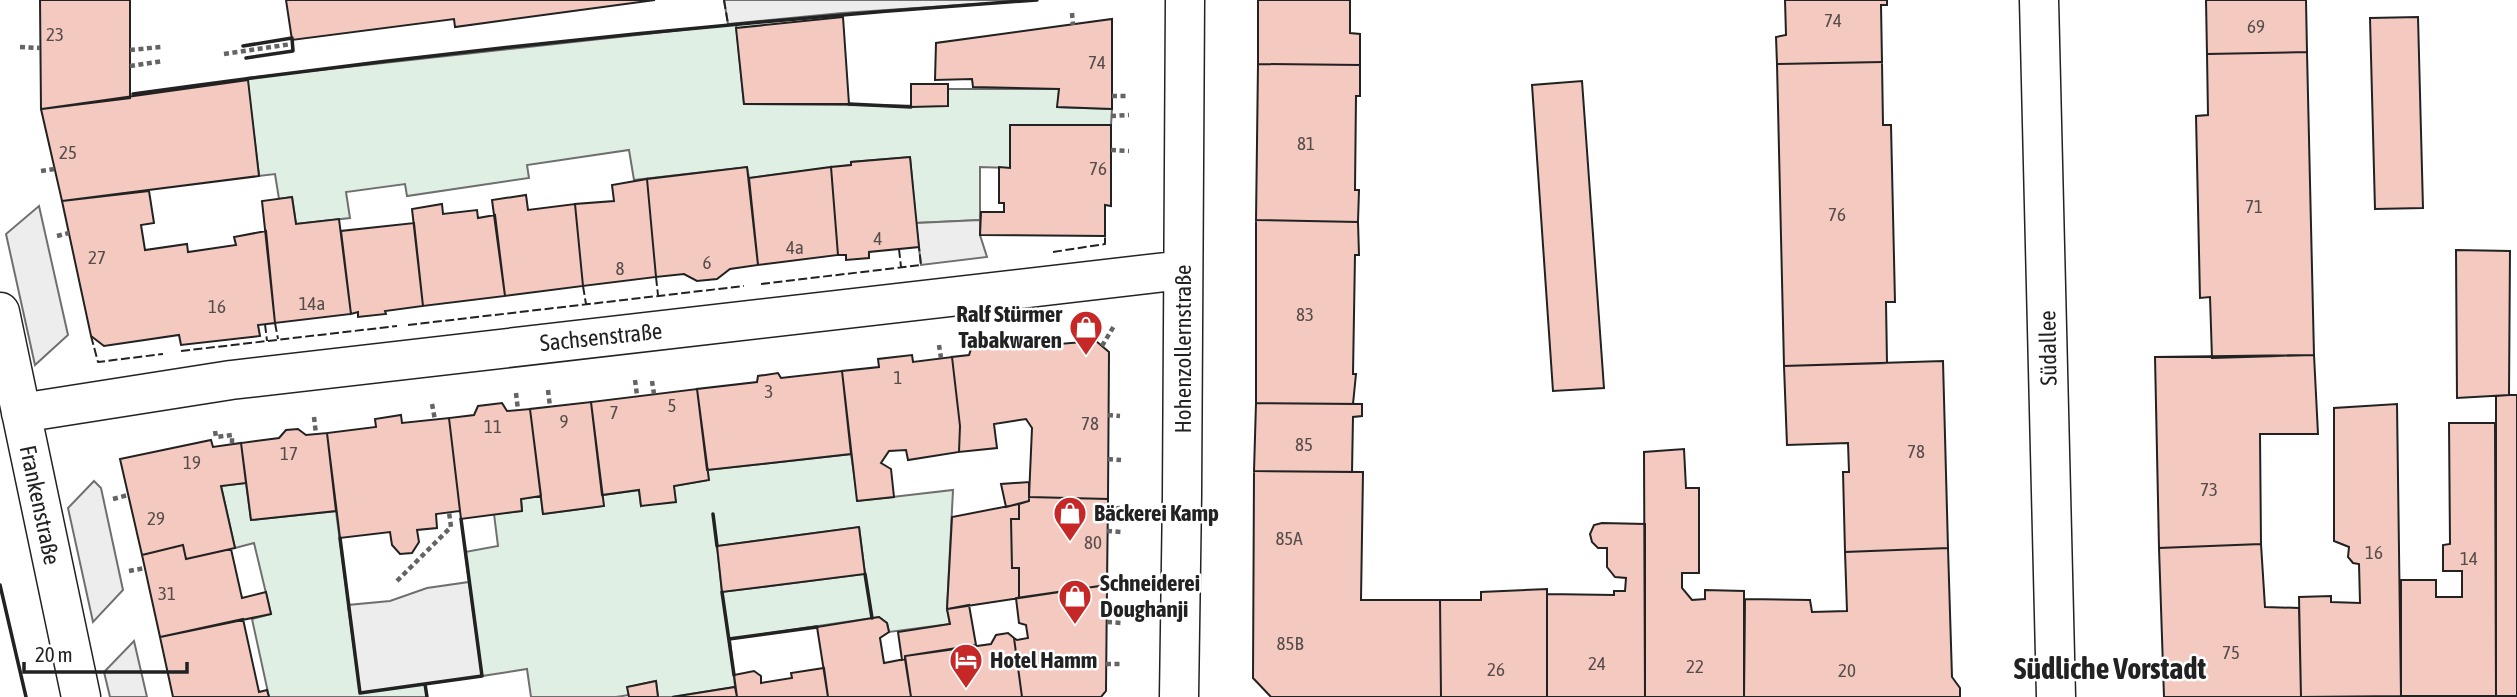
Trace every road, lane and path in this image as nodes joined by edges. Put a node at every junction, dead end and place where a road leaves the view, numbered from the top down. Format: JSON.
{"nodes":[{"id":1,"x":1185,"y":0,"type":"edge"},
{"id":2,"x":2039,"y":0,"type":"edge"},
{"id":3,"x":1072,"y":13,"type":"dead end"},
{"id":4,"x":1073,"y":25,"type":"dead end"},
{"id":5,"x":292,"y":44,"type":"dead end"},
{"id":6,"x":20,"y":47,"type":"dead end"},
{"id":7,"x":162,"y":47,"type":"dead end"},
{"id":8,"x":40,"y":48,"type":"dead end"},
{"id":9,"x":130,"y":50,"type":"dead end"},
{"id":10,"x":224,"y":54,"type":"dead end"},
{"id":11,"x":163,"y":61,"type":"dead end"},
{"id":12,"x":130,"y":66,"type":"dead end"},
{"id":13,"x":1112,"y":96,"type":"dead end"},
{"id":14,"x":1129,"y":96,"type":"dead end"},
{"id":15,"x":1129,"y":115,"type":"dead end"},
{"id":16,"x":1111,"y":116,"type":"dead end"},
{"id":17,"x":1111,"y":150,"type":"dead end"},
{"id":18,"x":1129,"y":151,"type":"dead end"},
{"id":19,"x":55,"y":169,"type":"dead end"},
{"id":20,"x":41,"y":171,"type":"dead end"},
{"id":21,"x":69,"y":233,"type":"dead end"},
{"id":22,"x":57,"y":236,"type":"dead end"},
{"id":23,"x":1183,"y":270,"type":"junction"},
{"id":24,"x":0,"y":312,"type":"edge"},
{"id":25,"x":21,"y":413,"type":"junction"},
{"id":26,"x":1108,"y":415,"type":"dead end"},
{"id":27,"x":1120,"y":416,"type":"dead end"},
{"id":28,"x":218,"y":436,"type":"dead end"},
{"id":29,"x":232,"y":444,"type":"dead end"},
{"id":30,"x":1108,"y":459,"type":"dead end"},
{"id":31,"x":1121,"y":460,"type":"dead end"},
{"id":32,"x":128,"y":495,"type":"dead end"},
{"id":33,"x":113,"y":499,"type":"dead end"},
{"id":34,"x":1120,"y":508,"type":"dead end"},
{"id":35,"x":1107,"y":509,"type":"dead end"},
{"id":36,"x":449,"y":512,"type":"dead end"},
{"id":37,"x":1107,"y":531,"type":"dead end"},
{"id":38,"x":1121,"y":532,"type":"dead end"},
{"id":39,"x":145,"y":568,"type":"dead end"},
{"id":40,"x":130,"y":571,"type":"dead end"},
{"id":41,"x":397,"y":581,"type":"dead end"},
{"id":42,"x":1107,"y":622,"type":"dead end"},
{"id":43,"x":1121,"y":623,"type":"dead end"},
{"id":44,"x":1106,"y":664,"type":"dead end"},
{"id":45,"x":1121,"y":664,"type":"dead end"},
{"id":46,"x":81,"y":697,"type":"edge"},
{"id":47,"x":1179,"y":697,"type":"edge"},
{"id":48,"x":2056,"y":697,"type":"edge"}],
"edges":[{"from":1,"to":23,"type":"street","name":"Hohenzollernstraße"},
{"from":2,"to":48,"type":"street","name":"Südallee"},
{"from":3,"to":4,"type":"path"},
{"from":5,"to":10,"type":"path"},
{"from":6,"to":8,"type":"path"},
{"from":7,"to":9,"type":"path"},
{"from":11,"to":12,"type":"path"},
{"from":13,"to":14,"type":"path"},
{"from":15,"to":16,"type":"path"},
{"from":17,"to":18,"type":"path"},
{"from":19,"to":20,"type":"path"},
{"from":21,"to":22,"type":"path"},
{"from":23,"to":25,"type":"street","name":"Sachsenstraße"},
{"from":23,"to":47,"type":"street","name":"Hohenzollernstraße"},
{"from":24,"to":25,"type":"street","name":"Frankenstraße"},
{"from":25,"to":46,"type":"street","name":"Frankenstraße"},
{"from":26,"to":27,"type":"path"},
{"from":28,"to":29,"type":"path"},
{"from":30,"to":31,"type":"path"},
{"from":32,"to":33,"type":"path"},
{"from":34,"to":35,"type":"path"},
{"from":36,"to":41,"type":"path"},
{"from":37,"to":38,"type":"path"},
{"from":39,"to":40,"type":"path"},
{"from":42,"to":43,"type":"path"},
{"from":44,"to":45,"type":"path"}]}
